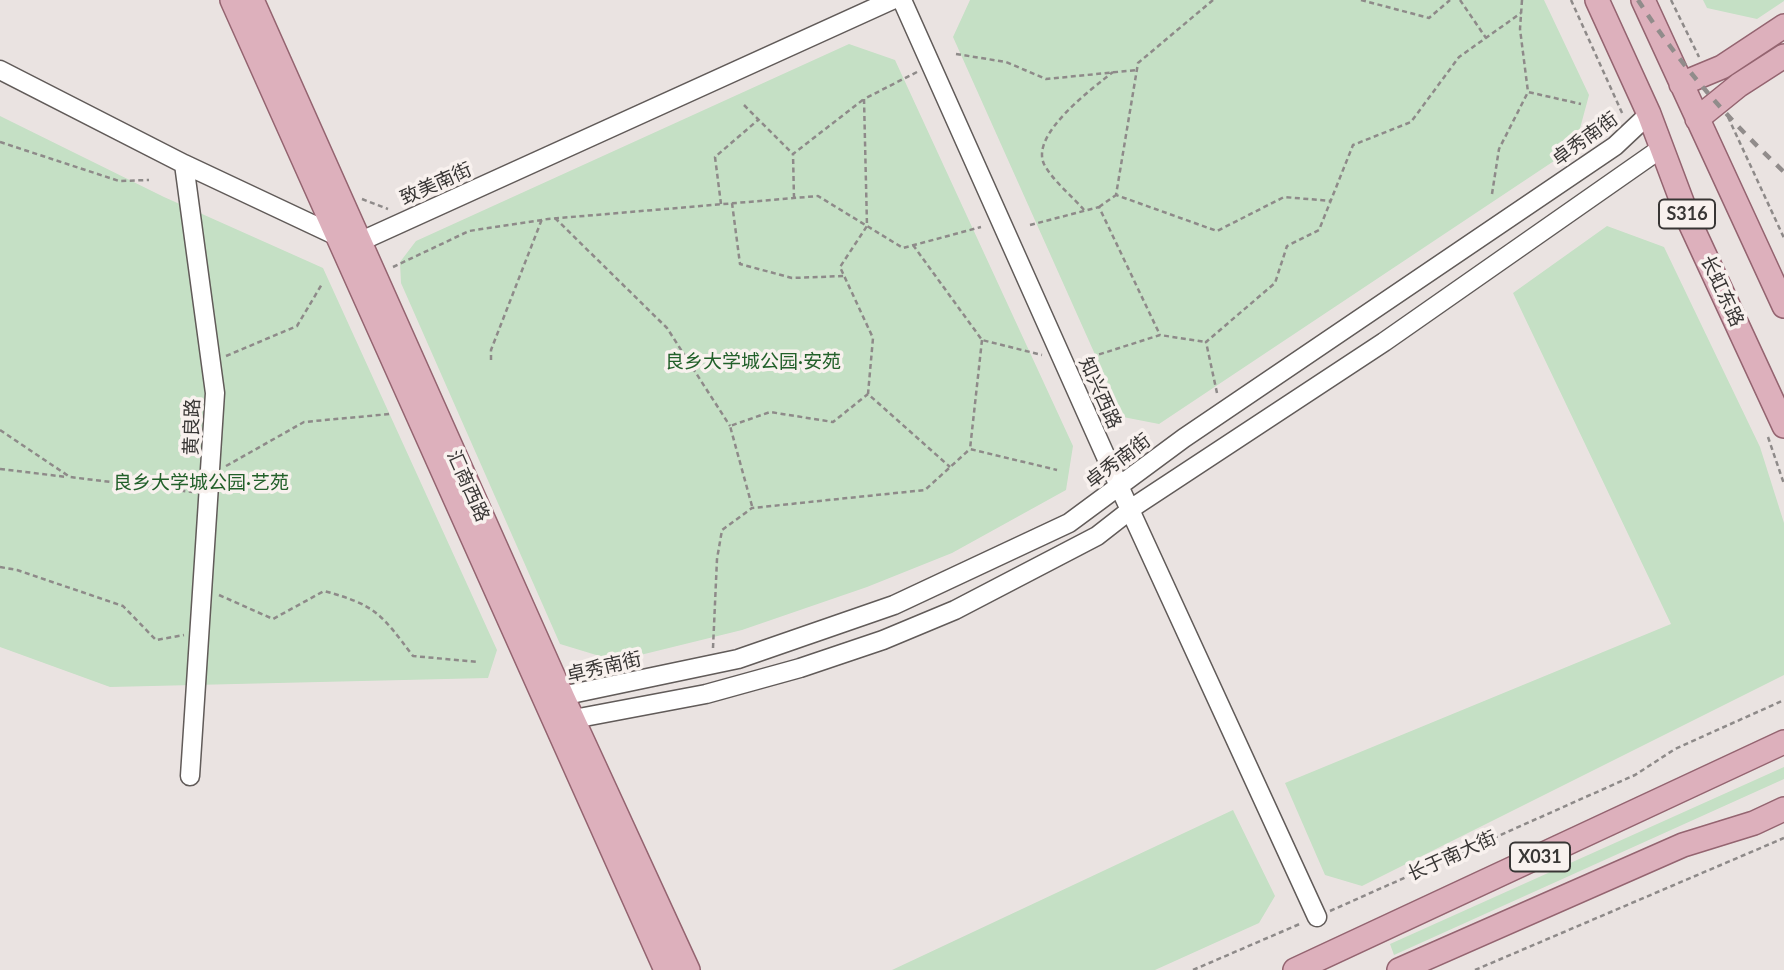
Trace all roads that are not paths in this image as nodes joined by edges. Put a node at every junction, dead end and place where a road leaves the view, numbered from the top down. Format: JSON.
{"nodes":[{"id":1,"x":232,"y":0,"type":"edge"},
{"id":2,"x":252,"y":0,"type":"edge"},
{"id":3,"x":892,"y":0,"type":"edge"},
{"id":4,"x":902,"y":0,"type":"edge"},
{"id":5,"x":1597,"y":0,"type":"edge"},
{"id":6,"x":1643,"y":0,"type":"edge"},
{"id":7,"x":1784,"y":26,"type":"edge"},
{"id":8,"x":1784,"y":56,"type":"edge"},
{"id":9,"x":0,"y":70,"type":"edge"},
{"id":10,"x":1681,"y":83,"type":"junction"},
{"id":11,"x":1649,"y":114,"type":"junction"},
{"id":12,"x":1697,"y":119,"type":"junction"},
{"id":13,"x":1663,"y":147,"type":"junction"},
{"id":14,"x":184,"y":164,"type":"junction"},
{"id":15,"x":348,"y":239,"type":"junction"},
{"id":16,"x":1784,"y":306,"type":"edge"},
{"id":17,"x":1784,"y":426,"type":"edge"},
{"id":18,"x":1119,"y":486,"type":"junction"},
{"id":19,"x":1131,"y":511,"type":"junction"},
{"id":20,"x":553,"y":698,"type":"junction"},
{"id":21,"x":563,"y":721,"type":"junction"},
{"id":22,"x":1784,"y":743,"type":"edge"},
{"id":23,"x":190,"y":776,"type":"dead end"},
{"id":24,"x":1784,"y":809,"type":"edge"},
{"id":25,"x":1317,"y":917,"type":"road end"},
{"id":26,"x":666,"y":970,"type":"edge"},
{"id":27,"x":688,"y":970,"type":"edge"},
{"id":28,"x":1295,"y":970,"type":"edge"},
{"id":29,"x":1399,"y":970,"type":"edge"}],
"edges":[{"from":1,"to":15,"type":"main road","name":"汇商西路"},
{"from":2,"to":15,"type":"main road","name":"汇商西路"},
{"from":3,"to":15,"type":"street","name":"致美南街"},
{"from":4,"to":18,"type":"street","name":"知兴西路"},
{"from":5,"to":11,"type":"main road","name":"长虹东路","number":"S316"},
{"from":6,"to":10,"type":"main road","number":"S316"},
{"from":7,"to":10,"type":"main road"},
{"from":8,"to":12,"type":"main road"},
{"from":9,"to":14,"type":"street"},
{"from":10,"to":12,"type":"main road","number":"S316"},
{"from":11,"to":13,"type":"main road","name":"长虹东路","number":"S316"},
{"from":11,"to":18,"type":"street","name":"卓秀南街"},
{"from":12,"to":16,"type":"main road","number":"S316"},
{"from":13,"to":17,"type":"main road","name":"长虹东路","number":"S316"},
{"from":13,"to":19,"type":"street"},
{"from":14,"to":15,"type":"street"},
{"from":14,"to":23,"type":"street","name":"黄良路"},
{"from":15,"to":20,"type":"main road","name":"汇商西路"},
{"from":18,"to":19,"type":"street","name":"知兴西路"},
{"from":18,"to":20,"type":"street","name":"卓秀南街"},
{"from":19,"to":21,"type":"street"},
{"from":19,"to":25,"type":"street","name":"知兴西路"},
{"from":20,"to":21,"type":"main road","name":"汇商西路"},
{"from":21,"to":26,"type":"main road","name":"汇商西路"},
{"from":21,"to":27,"type":"main road","name":"汇商西路"},
{"from":22,"to":28,"type":"main road","name":"长于南大街","number":"X031"},
{"from":24,"to":29,"type":"main road","number":"X031"}]}
